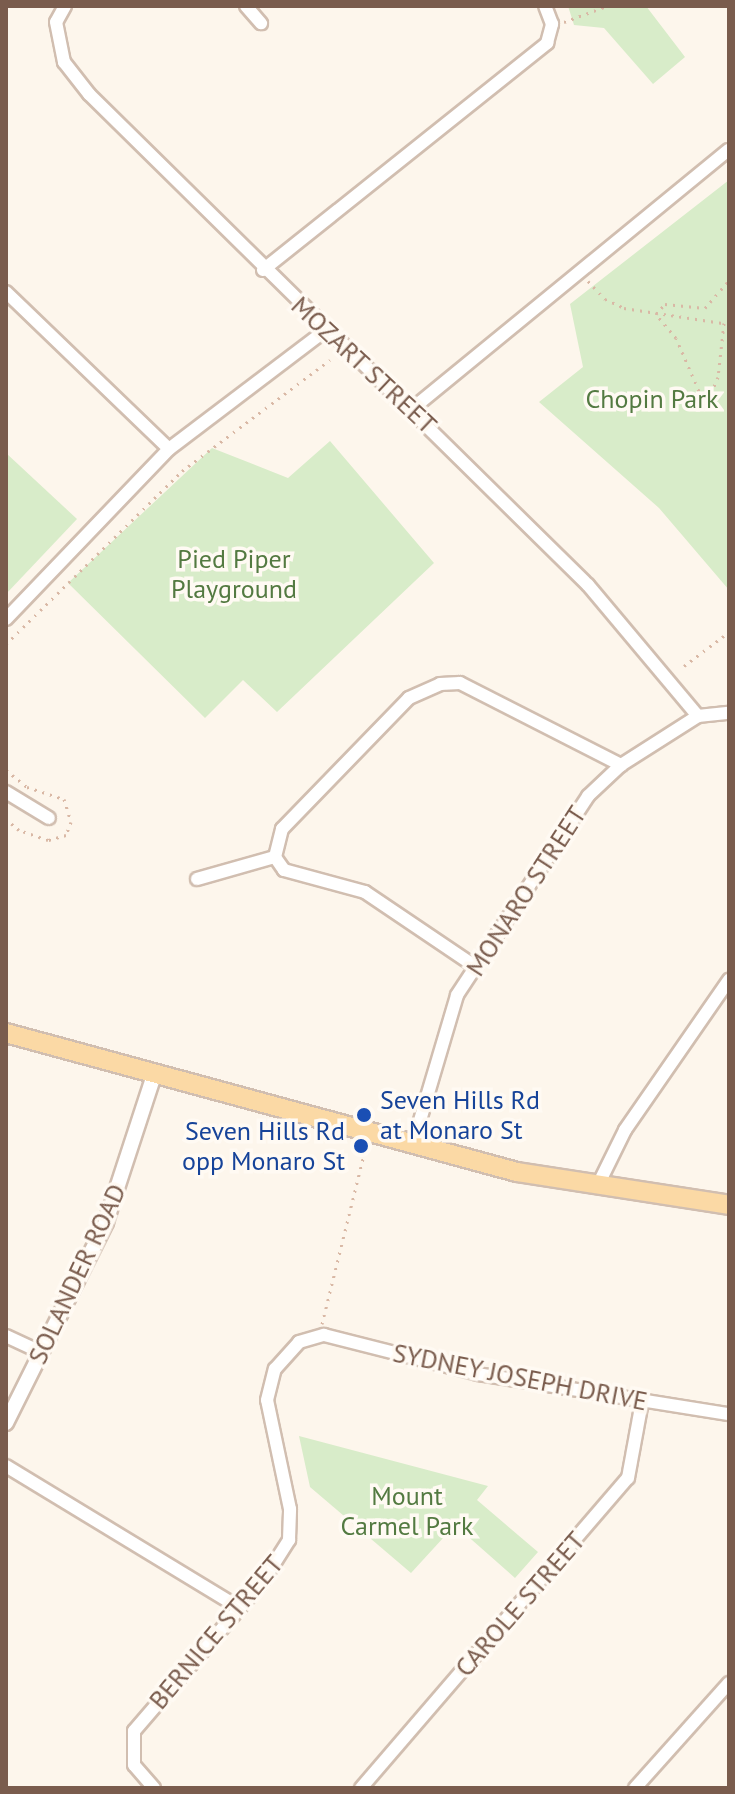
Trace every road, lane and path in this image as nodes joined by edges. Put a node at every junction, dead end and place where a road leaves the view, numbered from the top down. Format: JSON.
{"nodes":[{"id":1,"x":65,"y":6,"type":"edge"},
{"id":2,"x":246,"y":6,"type":"edge"},
{"id":3,"x":545,"y":6,"type":"edge"},
{"id":4,"x":607,"y":6,"type":"edge"},
{"id":5,"x":261,"y":23,"type":"dead end"},
{"id":6,"x":552,"y":24,"type":"junction"},
{"id":7,"x":729,"y":150,"type":"edge"},
{"id":8,"x":263,"y":270,"type":"junction"},
{"id":9,"x":729,"y":280,"type":"edge"},
{"id":10,"x":592,"y":286,"type":"dead end"},
{"id":11,"x":6,"y":292,"type":"edge"},
{"id":12,"x":656,"y":314,"type":"junction"},
{"id":13,"x":726,"y":324,"type":"edge"},
{"id":14,"x":327,"y":329,"type":"junction"},
{"id":15,"x":330,"y":360,"type":"dead end"},
{"id":16,"x":412,"y":409,"type":"junction"},
{"id":17,"x":169,"y":449,"type":"junction"},
{"id":18,"x":6,"y":619,"type":"edge"},
{"id":19,"x":729,"y":632,"type":"edge"},
{"id":20,"x":6,"y":644,"type":"edge"},
{"id":21,"x":684,"y":666,"type":"dead end"},
{"id":22,"x":729,"y":713,"type":"edge"},
{"id":23,"x":698,"y":716,"type":"junction"},
{"id":24,"x":621,"y":765,"type":"junction"},
{"id":25,"x":6,"y":792,"type":"edge"},
{"id":26,"x":49,"y":818,"type":"dead end"},
{"id":27,"x":275,"y":857,"type":"junction"},
{"id":28,"x":197,"y":879,"type":"dead end"},
{"id":29,"x":476,"y":967,"type":"junction"},
{"id":30,"x":729,"y":980,"type":"edge"},
{"id":31,"x":724,"y":997,"type":"edge"},
{"id":32,"x":6,"y":1033,"type":"edge"},
{"id":33,"x":154,"y":1075,"type":"junction"},
{"id":34,"x":413,"y":1144,"type":"junction"},
{"id":35,"x":364,"y":1154,"type":"dead end"},
{"id":36,"x":597,"y":1187,"type":"junction"},
{"id":37,"x":729,"y":1205,"type":"edge"},
{"id":38,"x":6,"y":1336,"type":"edge"},
{"id":39,"x":315,"y":1336,"type":"junction"},
{"id":40,"x":41,"y":1352,"type":"junction"},
{"id":41,"x":642,"y":1402,"type":"junction"},
{"id":42,"x":729,"y":1414,"type":"edge"},
{"id":43,"x":6,"y":1423,"type":"edge"},
{"id":44,"x":6,"y":1466,"type":"edge"},
{"id":45,"x":240,"y":1608,"type":"junction"},
{"id":46,"x":727,"y":1687,"type":"edge"},
{"id":47,"x":154,"y":1788,"type":"edge"},
{"id":48,"x":361,"y":1788,"type":"edge"},
{"id":49,"x":635,"y":1788,"type":"edge"}],
"edges":[{"from":1,"to":8,"type":"street","name":"MOZART STREET"},
{"from":2,"to":5,"type":"street"},
{"from":3,"to":6,"type":"street"},
{"from":4,"to":6,"type":"path"},
{"from":6,"to":8,"type":"street"},
{"from":7,"to":16,"type":"street"},
{"from":8,"to":14,"type":"street","name":"MOZART STREET"},
{"from":9,"to":12,"type":"path"},
{"from":10,"to":12,"type":"path"},
{"from":11,"to":17,"type":"street"},
{"from":12,"to":13,"type":"path"},
{"from":12,"to":13,"type":"path"},
{"from":14,"to":16,"type":"street","name":"MOZART STREET"},
{"from":14,"to":17,"type":"street"},
{"from":15,"to":20,"type":"path"},
{"from":16,"to":23,"type":"street","name":"MOZART STREET"},
{"from":17,"to":18,"type":"street"},
{"from":19,"to":21,"type":"path"},
{"from":22,"to":23,"type":"street","name":"MONARO STREET"},
{"from":23,"to":24,"type":"street","name":"MONARO STREET"},
{"from":24,"to":27,"type":"street"},
{"from":24,"to":29,"type":"street","name":"MONARO STREET"},
{"from":25,"to":26,"type":"street"},
{"from":27,"to":28,"type":"street"},
{"from":27,"to":29,"type":"street"},
{"from":29,"to":34,"type":"street","name":"MONARO STREET"},
{"from":30,"to":31,"type":"street"},
{"from":31,"to":36,"type":"street"},
{"from":32,"to":33,"type":"main road"},
{"from":33,"to":34,"type":"main road"},
{"from":33,"to":40,"type":"street","name":"SOLANDER ROAD"},
{"from":34,"to":36,"type":"main road"},
{"from":35,"to":39,"type":"path"},
{"from":36,"to":37,"type":"main road"},
{"from":38,"to":40,"type":"street"},
{"from":39,"to":41,"type":"street","name":"SYDNEY JOSEPH DRIVE"},
{"from":39,"to":45,"type":"street","name":"BERNICE STREET"},
{"from":40,"to":43,"type":"street","name":"SOLANDER ROAD"},
{"from":41,"to":42,"type":"street","name":"SYDNEY JOSEPH DRIVE"},
{"from":41,"to":48,"type":"street","name":"CAROLE STREET"},
{"from":44,"to":45,"type":"street"},
{"from":45,"to":47,"type":"street","name":"BERNICE STREET"},
{"from":46,"to":49,"type":"street"}]}
